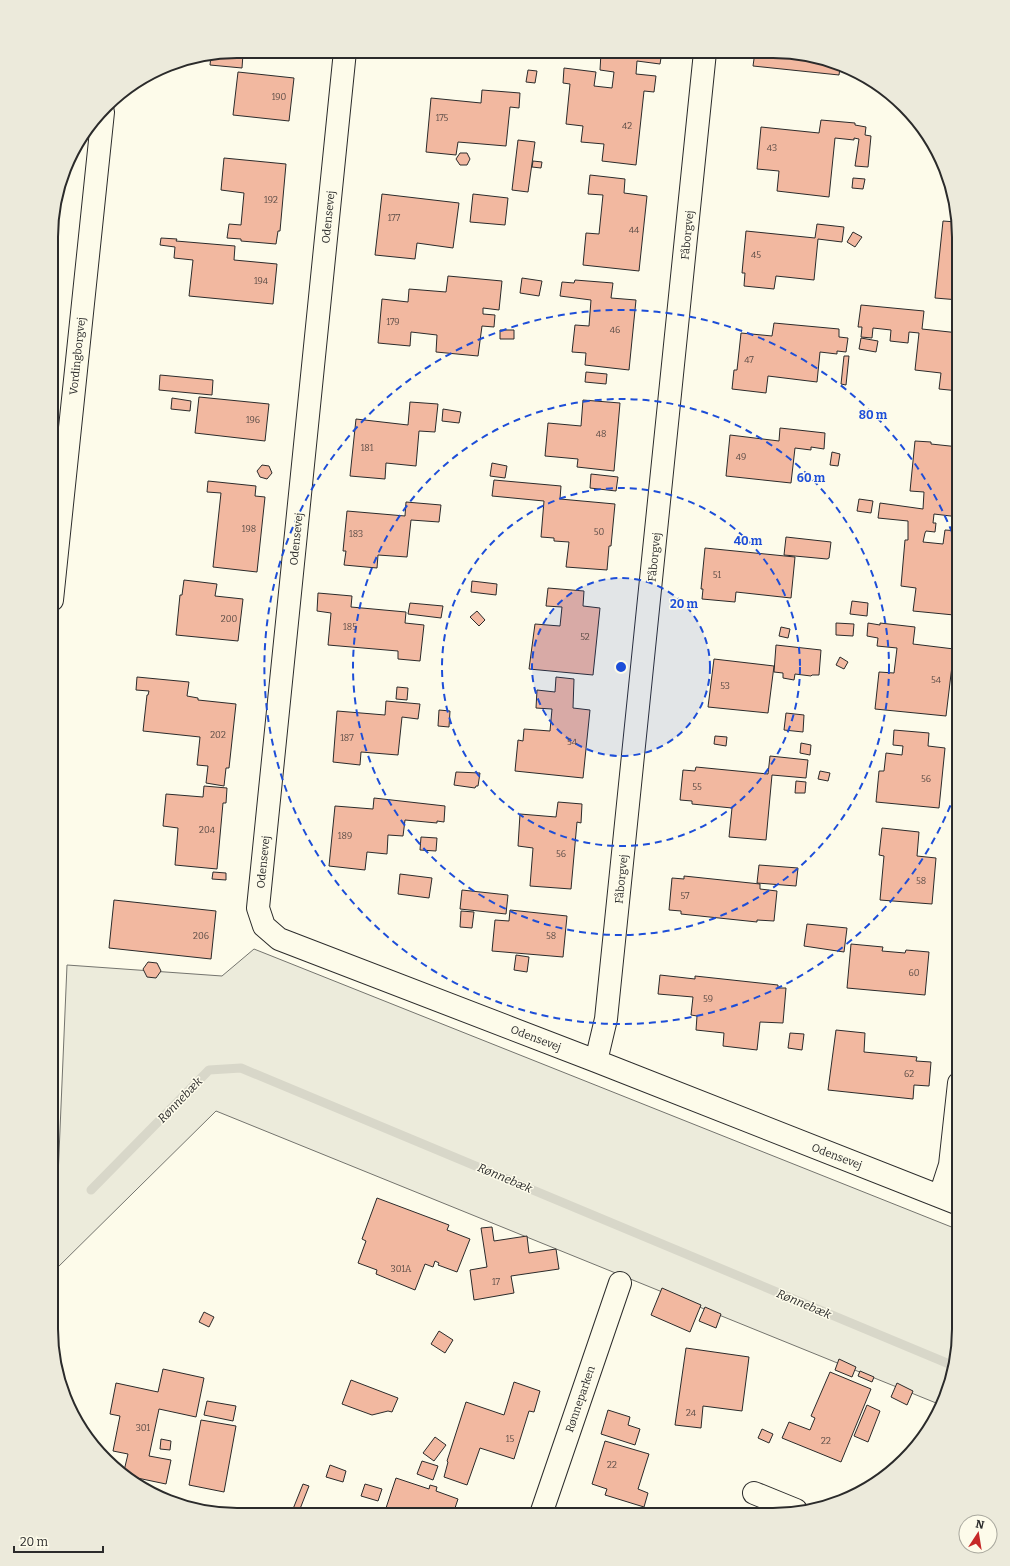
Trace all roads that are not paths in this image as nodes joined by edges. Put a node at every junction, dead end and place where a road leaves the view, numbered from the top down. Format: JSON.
{"nodes":[{"id":1,"x":344,"y":58,"type":"edge"},
{"id":2,"x":704,"y":58,"type":"edge"},
{"id":3,"x":102,"y":119,"type":"edge"},
{"id":4,"x":58,"y":543,"type":"edge"},
{"id":5,"x":596,"y":1061,"type":"junction"},
{"id":6,"x":952,"y":1147,"type":"edge"},
{"id":7,"x":949,"y":1200,"type":"edge"},
{"id":8,"x":620,"y":1283,"type":"dead end"},
{"id":9,"x":754,"y":1493,"type":"dead end"},
{"id":10,"x":789,"y":1507,"type":"edge"},
{"id":11,"x":543,"y":1508,"type":"edge"}],
"edges":[{"from":1,"to":5,"type":"street","name":"Odensevej"},
{"from":2,"to":5,"type":"street","name":"Fåborgvej"},
{"from":3,"to":4,"type":"street","name":"Vordingborgvej"},
{"from":5,"to":7,"type":"street","name":"Odensevej"},
{"from":6,"to":7,"type":"street"},
{"from":8,"to":11,"type":"street","name":"Rønneparken"},
{"from":9,"to":10,"type":"street"}]}
